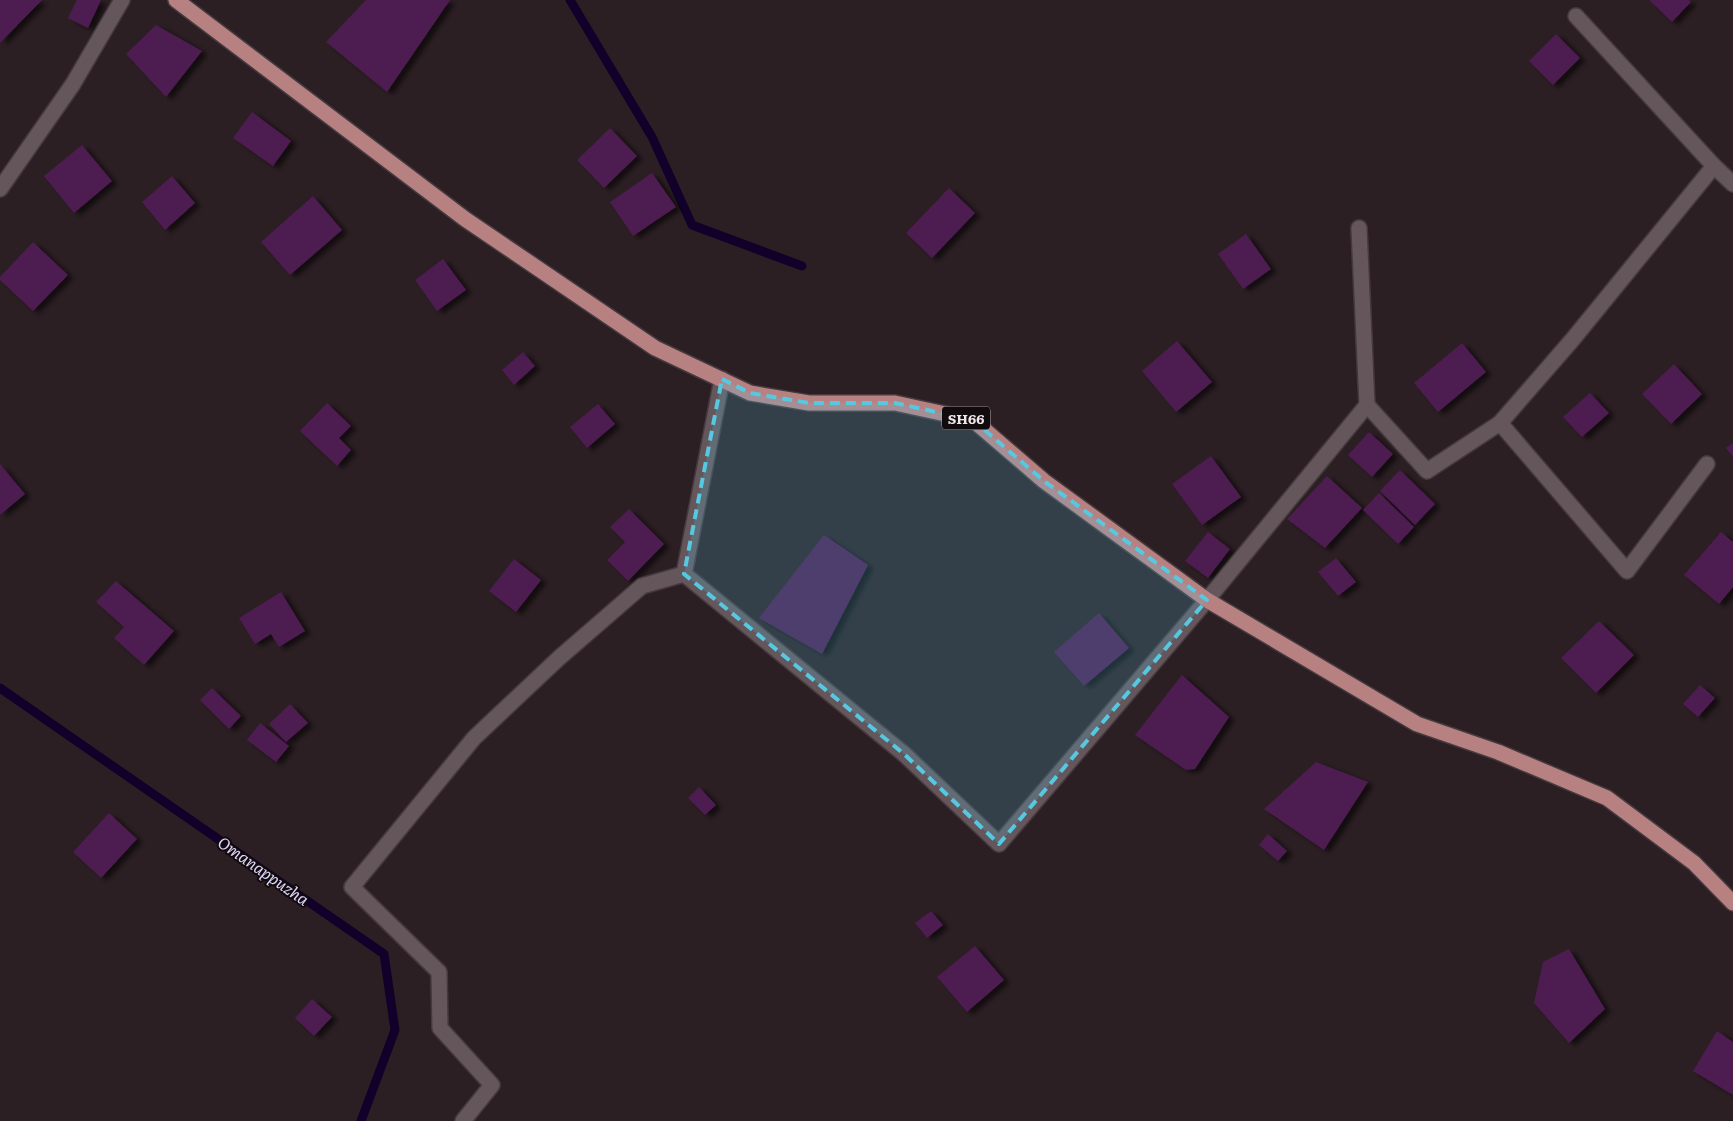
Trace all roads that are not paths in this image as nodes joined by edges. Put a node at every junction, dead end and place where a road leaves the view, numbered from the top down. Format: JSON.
{"nodes":[{"id":1,"x":122,"y":0,"type":"edge"},
{"id":2,"x":176,"y":0,"type":"edge"},
{"id":3,"x":1576,"y":16,"type":"dead end"},
{"id":4,"x":1714,"y":166,"type":"junction"},
{"id":5,"x":1733,"y":184,"type":"edge"},
{"id":6,"x":0,"y":189,"type":"edge"},
{"id":7,"x":1359,"y":228,"type":"dead end"},
{"id":8,"x":722,"y":379,"type":"junction"},
{"id":9,"x":1367,"y":405,"type":"junction"},
{"id":10,"x":1500,"y":423,"type":"junction"},
{"id":11,"x":1706,"y":464,"type":"dead end"},
{"id":12,"x":684,"y":574,"type":"junction"},
{"id":13,"x":1207,"y":600,"type":"junction"},
{"id":14,"x":1733,"y":903,"type":"edge"},
{"id":15,"x":463,"y":1121,"type":"edge"}],
"edges":[{"from":1,"to":6,"type":"street"},
{"from":2,"to":8,"type":"main road","number":"SH66"},
{"from":3,"to":4,"type":"street"},
{"from":4,"to":5,"type":"street"},
{"from":4,"to":10,"type":"street"},
{"from":7,"to":9,"type":"street"},
{"from":8,"to":12,"type":"street"},
{"from":8,"to":13,"type":"main road","number":"SH66"},
{"from":9,"to":10,"type":"street"},
{"from":9,"to":13,"type":"street"},
{"from":10,"to":11,"type":"street"},
{"from":12,"to":13,"type":"street"},
{"from":12,"to":15,"type":"street"},
{"from":13,"to":14,"type":"main road","number":"SH66"}]}
